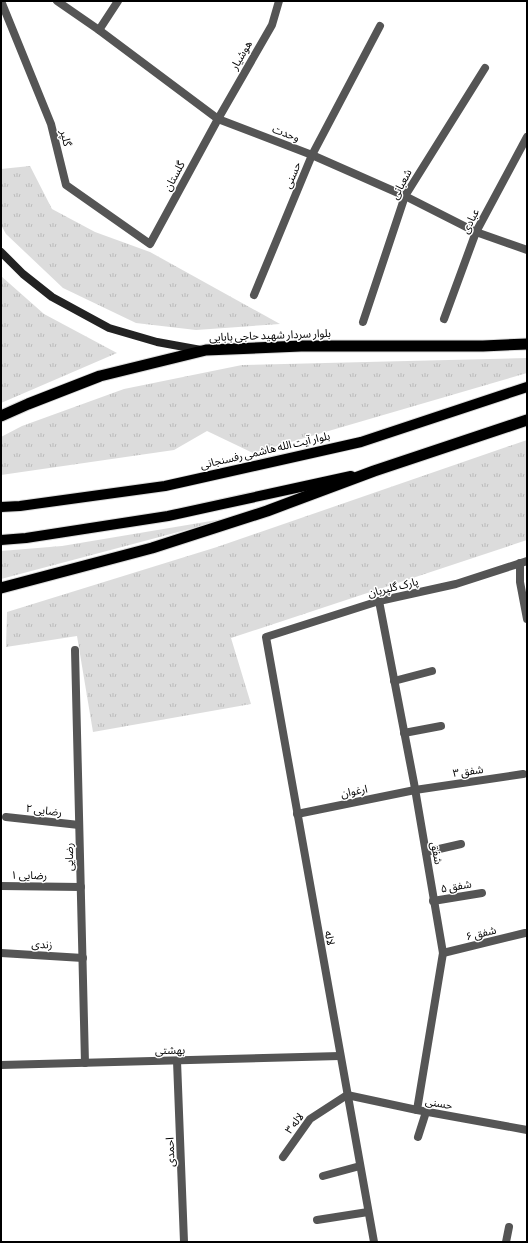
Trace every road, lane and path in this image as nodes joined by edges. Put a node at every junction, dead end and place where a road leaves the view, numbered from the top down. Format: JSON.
{"nodes":[{"id":1,"x":2,"y":1,"type":"edge"},
{"id":2,"x":57,"y":1,"type":"edge"},
{"id":3,"x":118,"y":1,"type":"edge"},
{"id":4,"x":279,"y":1,"type":"edge"},
{"id":5,"x":380,"y":26,"type":"dead end"},
{"id":6,"x":99,"y":30,"type":"junction"},
{"id":7,"x":485,"y":68,"type":"dead end"},
{"id":8,"x":218,"y":119,"type":"junction"},
{"id":9,"x":527,"y":137,"type":"edge"},
{"id":10,"x":312,"y":155,"type":"junction"},
{"id":11,"x":405,"y":196,"type":"junction"},
{"id":12,"x":476,"y":232,"type":"junction"},
{"id":13,"x":150,"y":244,"type":"joint"},
{"id":14,"x":527,"y":250,"type":"edge"},
{"id":15,"x":1,"y":252,"type":"edge"},
{"id":16,"x":254,"y":295,"type":"dead end"},
{"id":17,"x":444,"y":319,"type":"dead end"},
{"id":18,"x":363,"y":322,"type":"dead end"},
{"id":19,"x":527,"y":344,"type":"edge"},
{"id":20,"x":204,"y":351,"type":"junction"},
{"id":21,"x":527,"y":387,"type":"edge"},
{"id":22,"x":1,"y":416,"type":"edge"},
{"id":23,"x":527,"y":420,"type":"edge"},
{"id":24,"x":374,"y":471,"type":"junction"},
{"id":25,"x":1,"y":507,"type":"edge"},
{"id":26,"x":1,"y":540,"type":"edge"},
{"id":27,"x":523,"y":562,"type":"edge"},
{"id":28,"x":6,"y":586,"type":"edge"},
{"id":29,"x":1,"y":594,"type":"edge"},
{"id":30,"x":379,"y":601,"type":"junction"},
{"id":31,"x":527,"y":619,"type":"edge"},
{"id":32,"x":266,"y":638,"type":"joint"},
{"id":33,"x":75,"y":650,"type":"dead end"},
{"id":34,"x":432,"y":671,"type":"dead end"},
{"id":35,"x":394,"y":681,"type":"junction"},
{"id":36,"x":441,"y":726,"type":"dead end"},
{"id":37,"x":404,"y":733,"type":"junction"},
{"id":38,"x":523,"y":774,"type":"dead end"},
{"id":39,"x":415,"y":790,"type":"junction"},
{"id":40,"x":297,"y":814,"type":"junction"},
{"id":41,"x":6,"y":817,"type":"dead end"},
{"id":42,"x":80,"y":825,"type":"junction"},
{"id":43,"x":461,"y":844,"type":"dead end"},
{"id":44,"x":426,"y":852,"type":"junction"},
{"id":45,"x":1,"y":886,"type":"edge"},
{"id":46,"x":81,"y":887,"type":"junction"},
{"id":47,"x":482,"y":893,"type":"dead end"},
{"id":48,"x":433,"y":901,"type":"junction"},
{"id":49,"x":525,"y":933,"type":"dead end"},
{"id":50,"x":1,"y":953,"type":"edge"},
{"id":51,"x":442,"y":953,"type":"junction"},
{"id":52,"x":83,"y":958,"type":"junction"},
{"id":53,"x":340,"y":1056,"type":"junction"},
{"id":54,"x":177,"y":1061,"type":"junction"},
{"id":55,"x":85,"y":1063,"type":"junction"},
{"id":56,"x":1,"y":1065,"type":"edge"},
{"id":57,"x":347,"y":1095,"type":"junction"},
{"id":58,"x":417,"y":1110,"type":"junction"},
{"id":59,"x":426,"y":1112,"type":"junction"},
{"id":60,"x":527,"y":1130,"type":"edge"},
{"id":61,"x":418,"y":1137,"type":"dead end"},
{"id":62,"x":283,"y":1157,"type":"dead end"},
{"id":63,"x":360,"y":1166,"type":"junction"},
{"id":64,"x":322,"y":1176,"type":"dead end"},
{"id":65,"x":368,"y":1212,"type":"junction"},
{"id":66,"x":317,"y":1220,"type":"dead end"},
{"id":67,"x":509,"y":1227,"type":"dead end"},
{"id":68,"x":184,"y":1242,"type":"edge"},
{"id":69,"x":374,"y":1242,"type":"edge"},
{"id":70,"x":506,"y":1242,"type":"edge"}],
"edges":[{"from":1,"to":13,"type":"street","name":"گلپر"},
{"from":2,"to":6,"type":"street","name":"وحدت"},
{"from":3,"to":6,"type":"street"},
{"from":4,"to":8,"type":"street","name":"هوشیار"},
{"from":5,"to":10,"type":"street","name":"حسنی"},
{"from":6,"to":8,"type":"street","name":"وحدت"},
{"from":7,"to":11,"type":"street","name":"شعبانی"},
{"from":8,"to":10,"type":"street","name":"وحدت"},
{"from":8,"to":13,"type":"street","name":"گلستان"},
{"from":9,"to":12,"type":"street","name":"عبادی"},
{"from":10,"to":11,"type":"street","name":"وحدت"},
{"from":10,"to":16,"type":"street","name":"حسنی"},
{"from":11,"to":12,"type":"street","name":"وحدت"},
{"from":11,"to":18,"type":"street","name":"شعبانی"},
{"from":12,"to":14,"type":"street","name":"وحدت"},
{"from":12,"to":17,"type":"street","name":"عبادی"},
{"from":15,"to":20,"type":"main road"},
{"from":19,"to":20,"type":"highway","name":"بلوار سردار شهید حاجی بابایی"},
{"from":20,"to":22,"type":"highway","name":"بلوار سردار شهید حاجی بابایی"},
{"from":21,"to":25,"type":"main road","name":"بلوار آیت الله هاشمی رفسنجانی"},
{"from":23,"to":24,"type":"highway"},
{"from":24,"to":26,"type":"main road"},
{"from":24,"to":28,"type":"highway"},
{"from":27,"to":30,"type":"street","name":"پارک گلپریان"},
{"from":27,"to":31,"type":"street"},
{"from":28,"to":29,"type":"main road"},
{"from":30,"to":32,"type":"street","name":"پارک گلپریان"},
{"from":30,"to":35,"type":"street","name":"شفق"},
{"from":32,"to":40,"type":"street","name":"لاله"},
{"from":33,"to":42,"type":"street","name":"رضایی"},
{"from":34,"to":35,"type":"street"},
{"from":35,"to":37,"type":"street","name":"شفق"},
{"from":36,"to":37,"type":"street"},
{"from":37,"to":39,"type":"street","name":"شفق"},
{"from":38,"to":39,"type":"street","name":"شفق ۳"},
{"from":39,"to":40,"type":"street","name":"ارغوان"},
{"from":39,"to":44,"type":"street","name":"شفق"},
{"from":40,"to":53,"type":"street","name":"لاله"},
{"from":41,"to":42,"type":"street","name":"رضایی ۲"},
{"from":42,"to":46,"type":"street","name":"رضایی"},
{"from":43,"to":44,"type":"street"},
{"from":44,"to":48,"type":"street","name":"شفق"},
{"from":45,"to":46,"type":"street","name":"رضایی ۱"},
{"from":46,"to":52,"type":"street","name":"رضایی"},
{"from":47,"to":48,"type":"street","name":"شفق ۵"},
{"from":48,"to":51,"type":"street","name":"شفق"},
{"from":49,"to":51,"type":"street","name":"شفق ۶"},
{"from":50,"to":52,"type":"street","name":"زندی"},
{"from":51,"to":58,"type":"street","name":"شفق"},
{"from":52,"to":55,"type":"street","name":"رضایی"},
{"from":53,"to":54,"type":"street","name":"بهشتی"},
{"from":53,"to":57,"type":"street","name":"لاله"},
{"from":54,"to":55,"type":"street","name":"بهشتی"},
{"from":54,"to":68,"type":"street","name":"احمدی"},
{"from":55,"to":56,"type":"street","name":"بهشتی"},
{"from":57,"to":58,"type":"street","name":"حسنی"},
{"from":57,"to":62,"type":"street","name":"لاله ۳"},
{"from":57,"to":63,"type":"street","name":"لاله"},
{"from":58,"to":59,"type":"street","name":"حسنی"},
{"from":59,"to":60,"type":"street","name":"حسنی"},
{"from":59,"to":61,"type":"street"},
{"from":63,"to":64,"type":"street"},
{"from":63,"to":65,"type":"street","name":"لاله"},
{"from":65,"to":66,"type":"street"},
{"from":65,"to":69,"type":"street","name":"لاله"},
{"from":67,"to":70,"type":"street"}]}
